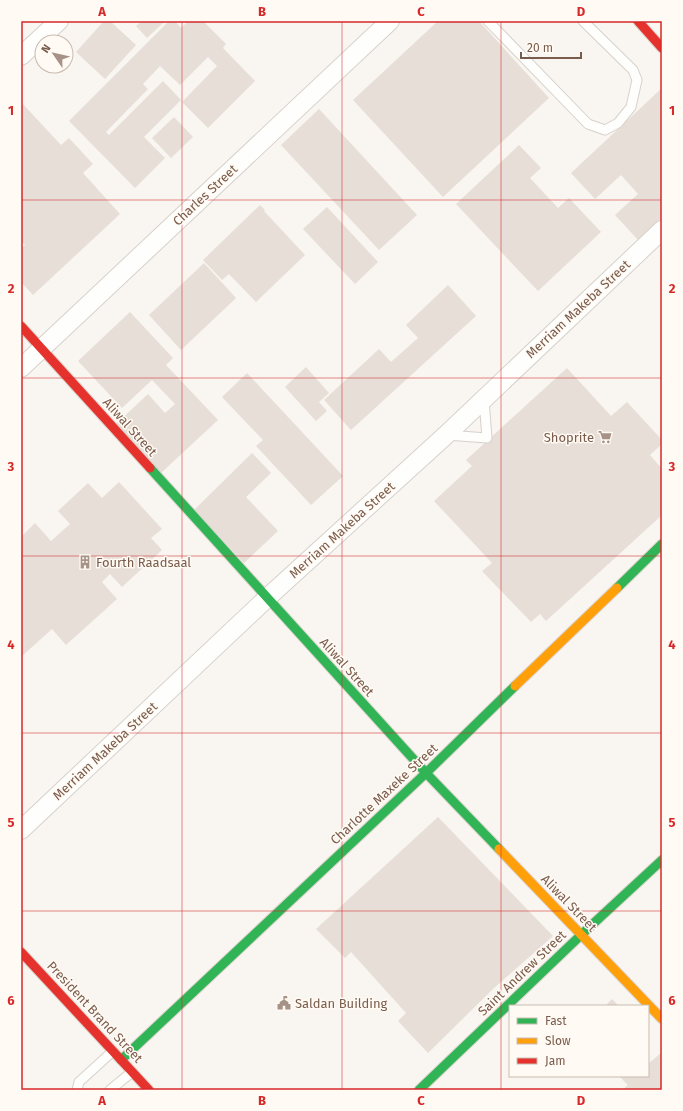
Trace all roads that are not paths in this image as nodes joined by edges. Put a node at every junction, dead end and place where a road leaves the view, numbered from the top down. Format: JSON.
{"nodes":[{"id":1,"x":59,"y":21,"type":"edge"},
{"id":2,"x":390,"y":21,"type":"edge"},
{"id":3,"x":488,"y":21,"type":"edge"},
{"id":4,"x":583,"y":21,"type":"edge"},
{"id":5,"x":638,"y":21,"type":"edge"},
{"id":6,"x":662,"y":48,"type":"edge"},
{"id":7,"x":21,"y":56,"type":"edge"},
{"id":8,"x":662,"y":230,"type":"edge"},
{"id":9,"x":21,"y":326,"type":"edge"},
{"id":10,"x":42,"y":349,"type":"junction"},
{"id":11,"x":21,"y":368,"type":"edge"},
{"id":12,"x":484,"y":398,"type":"junction"},
{"id":13,"x":446,"y":435,"type":"junction"},
{"id":14,"x":662,"y":544,"type":"edge"},
{"id":15,"x":267,"y":598,"type":"junction"},
{"id":16,"x":426,"y":773,"type":"junction"},
{"id":17,"x":21,"y":830,"type":"edge"},
{"id":18,"x":662,"y":860,"type":"edge"},
{"id":19,"x":581,"y":935,"type":"junction"},
{"id":20,"x":21,"y":952,"type":"edge"},
{"id":21,"x":648,"y":1005,"type":"edge"},
{"id":22,"x":649,"y":1006,"type":"edge"},
{"id":23,"x":662,"y":1019,"type":"edge"},
{"id":24,"x":113,"y":1051,"type":"junction"},
{"id":25,"x":121,"y":1060,"type":"junction"},
{"id":26,"x":132,"y":1072,"type":"junction"},
{"id":27,"x":77,"y":1090,"type":"edge"},
{"id":28,"x":110,"y":1090,"type":"edge"},
{"id":29,"x":149,"y":1090,"type":"edge"},
{"id":30,"x":419,"y":1090,"type":"edge"}],
"edges":[{"from":1,"to":7,"type":"street"},
{"from":2,"to":10,"type":"street","name":"Charles Street"},
{"from":3,"to":4,"type":"lane"},
{"from":5,"to":6,"type":"street"},
{"from":8,"to":12,"type":"street","name":"Merriam Makeba Street"},
{"from":9,"to":10,"type":"street","name":"Aliwal Street"},
{"from":10,"to":11,"type":"street","name":"Charles Street"},
{"from":10,"to":15,"type":"street","name":"Aliwal Street"},
{"from":12,"to":13,"type":"street","name":"Merriam Makeba Street"},
{"from":12,"to":13,"type":"lane"},
{"from":13,"to":15,"type":"street","name":"Merriam Makeba Street"},
{"from":14,"to":16,"type":"street","name":"Charlotte Maxeke Street"},
{"from":15,"to":16,"type":"street","name":"Aliwal Street"},
{"from":15,"to":17,"type":"street","name":"Merriam Makeba Street"},
{"from":16,"to":19,"type":"street","name":"Aliwal Street"},
{"from":16,"to":25,"type":"street","name":"Charlotte Maxeke Street"},
{"from":18,"to":19,"type":"street","name":"Saint Andrew Street"},
{"from":19,"to":21,"type":"street","name":"Aliwal Street"},
{"from":19,"to":30,"type":"street","name":"Saint Andrew Street"},
{"from":20,"to":24,"type":"street","name":"President Brand Street"},
{"from":22,"to":23,"type":"street","name":"Aliwal Street"},
{"from":24,"to":25,"type":"street","name":"President Brand Street"},
{"from":24,"to":27,"type":"lane"},
{"from":25,"to":26,"type":"street","name":"President Brand Street"},
{"from":26,"to":28,"type":"lane"},
{"from":26,"to":29,"type":"street","name":"President Brand Street"}]}
